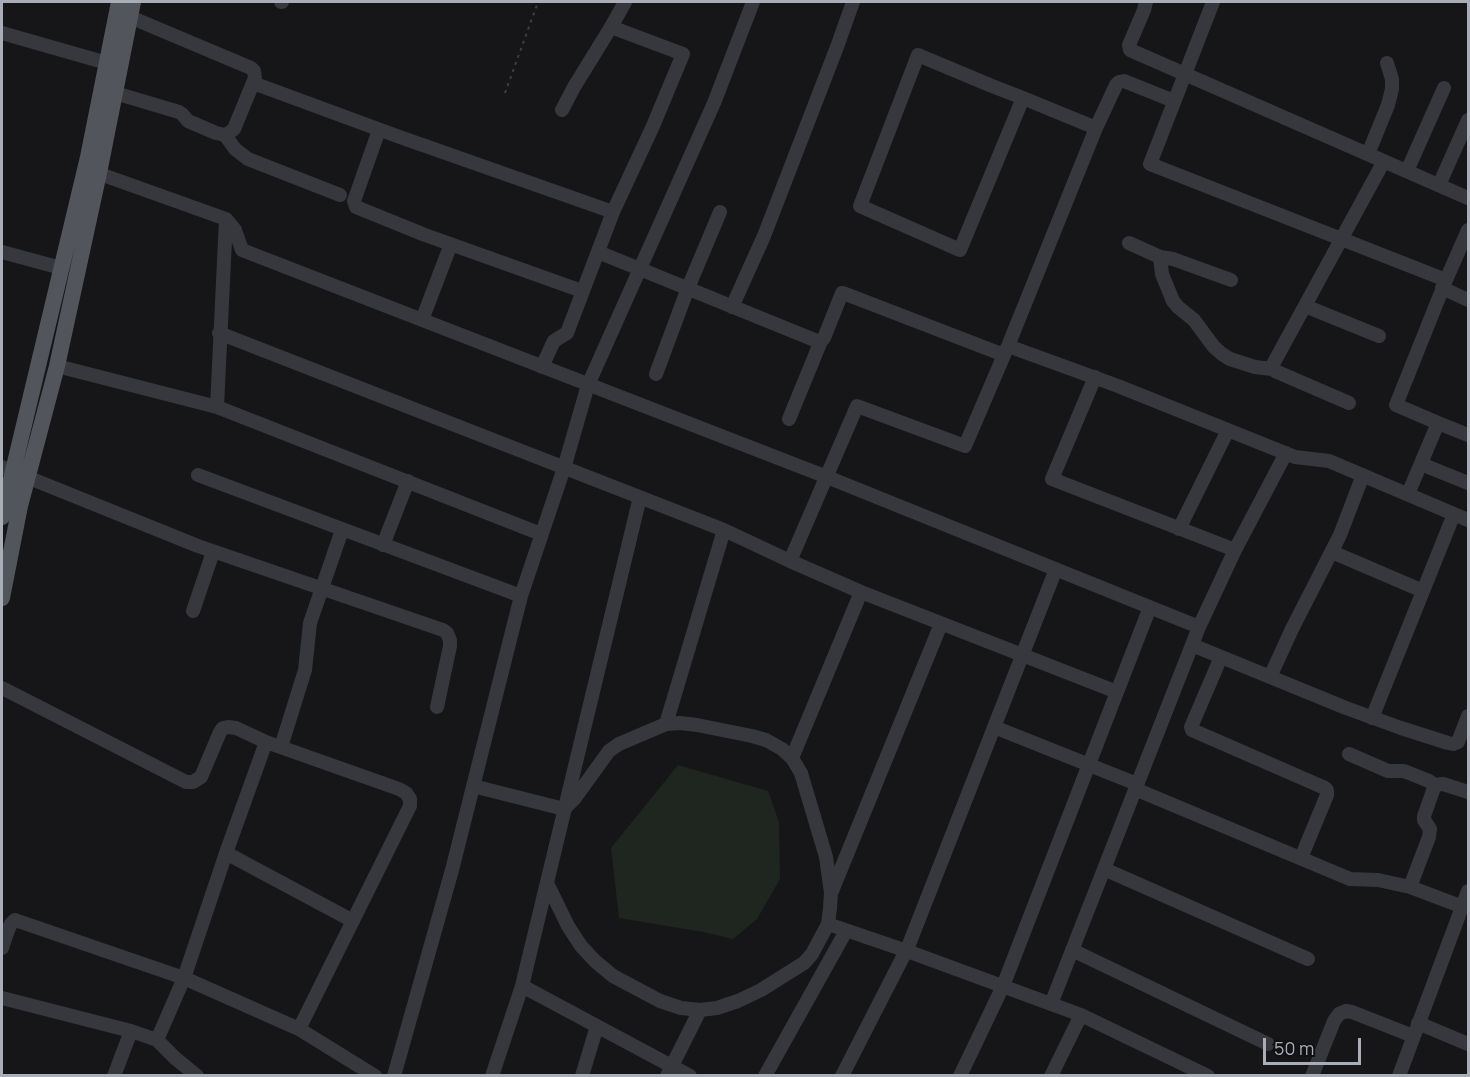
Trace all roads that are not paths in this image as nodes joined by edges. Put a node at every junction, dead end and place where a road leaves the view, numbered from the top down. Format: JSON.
{"nodes":[{"id":1,"x":119,"y":2,"type":"edge"},
{"id":2,"x":625,"y":2,"type":"edge"},
{"id":3,"x":753,"y":2,"type":"edge"},
{"id":4,"x":853,"y":2,"type":"edge"},
{"id":5,"x":1146,"y":2,"type":"edge"},
{"id":6,"x":1213,"y":2,"type":"edge"},
{"id":7,"x":132,"y":9,"type":"edge"},
{"id":8,"x":611,"y":27,"type":"junction"},
{"id":9,"x":2,"y":33,"type":"edge"},
{"id":10,"x":107,"y":63,"type":"junction"},
{"id":11,"x":1387,"y":63,"type":"dead end"},
{"id":12,"x":1184,"y":74,"type":"junction"},
{"id":13,"x":253,"y":83,"type":"junction"},
{"id":14,"x":1444,"y":88,"type":"dead end"},
{"id":15,"x":115,"y":93,"type":"junction"},
{"id":16,"x":1023,"y":98,"type":"junction"},
{"id":17,"x":1174,"y":101,"type":"junction"},
{"id":18,"x":562,"y":110,"type":"dead end"},
{"id":19,"x":1468,"y":120,"type":"edge"},
{"id":20,"x":1096,"y":128,"type":"junction"},
{"id":21,"x":379,"y":130,"type":"junction"},
{"id":22,"x":225,"y":135,"type":"junction"},
{"id":23,"x":1368,"y":154,"type":"junction"},
{"id":24,"x":1384,"y":161,"type":"junction"},
{"id":25,"x":92,"y":171,"type":"junction"},
{"id":26,"x":1407,"y":171,"type":"junction"},
{"id":27,"x":1439,"y":185,"type":"junction"},
{"id":28,"x":340,"y":195,"type":"dead end"},
{"id":29,"x":1468,"y":198,"type":"edge"},
{"id":30,"x":613,"y":212,"type":"junction"},
{"id":31,"x":720,"y":212,"type":"dead end"},
{"id":32,"x":226,"y":219,"type":"junction"},
{"id":33,"x":1468,"y":230,"type":"edge"},
{"id":34,"x":1341,"y":239,"type":"junction"},
{"id":35,"x":1129,"y":243,"type":"dead end"},
{"id":36,"x":451,"y":244,"type":"junction"},
{"id":37,"x":2,"y":252,"type":"edge"},
{"id":38,"x":597,"y":252,"type":"junction"},
{"id":39,"x":1160,"y":256,"type":"junction"},
{"id":40,"x":61,"y":268,"type":"junction"},
{"id":41,"x":640,"y":269,"type":"junction"},
{"id":42,"x":1231,"y":280,"type":"dead end"},
{"id":43,"x":1444,"y":284,"type":"junction"},
{"id":44,"x":688,"y":288,"type":"junction"},
{"id":45,"x":582,"y":291,"type":"junction"},
{"id":46,"x":1468,"y":300,"type":"edge"},
{"id":47,"x":1305,"y":306,"type":"junction"},
{"id":48,"x":732,"y":307,"type":"junction"},
{"id":49,"x":422,"y":320,"type":"junction"},
{"id":50,"x":219,"y":333,"type":"junction"},
{"id":51,"x":1379,"y":336,"type":"dead end"},
{"id":52,"x":820,"y":341,"type":"junction"},
{"id":53,"x":1006,"y":351,"type":"junction"},
{"id":54,"x":57,"y":366,"type":"junction"},
{"id":55,"x":542,"y":367,"type":"junction"},
{"id":56,"x":1272,"y":369,"type":"junction"},
{"id":57,"x":656,"y":374,"type":"dead end"},
{"id":58,"x":1095,"y":378,"type":"junction"},
{"id":59,"x":588,"y":385,"type":"junction"},
{"id":60,"x":1349,"y":402,"type":"dead end"},
{"id":61,"x":217,"y":407,"type":"junction"},
{"id":62,"x":789,"y":419,"type":"dead end"},
{"id":63,"x":1438,"y":423,"type":"junction"},
{"id":64,"x":1228,"y":430,"type":"junction"},
{"id":65,"x":1468,"y":435,"type":"edge"},
{"id":66,"x":1286,"y":453,"type":"junction"},
{"id":67,"x":1421,"y":464,"type":"junction"},
{"id":68,"x":564,"y":468,"type":"junction"},
{"id":69,"x":13,"y":472,"type":"edge"},
{"id":70,"x":198,"y":476,"type":"dead end"},
{"id":71,"x":1363,"y":476,"type":"junction"},
{"id":72,"x":827,"y":477,"type":"junction"},
{"id":73,"x":408,"y":481,"type":"junction"},
{"id":74,"x":1468,"y":483,"type":"edge"},
{"id":75,"x":1408,"y":494,"type":"junction"},
{"id":76,"x":640,"y":497,"type":"junction"},
{"id":77,"x":1454,"y":514,"type":"junction"},
{"id":78,"x":2,"y":517,"type":"edge"},
{"id":79,"x":1468,"y":520,"type":"edge"},
{"id":80,"x":1179,"y":529,"type":"junction"},
{"id":81,"x":342,"y":530,"type":"junction"},
{"id":82,"x":724,"y":530,"type":"junction"},
{"id":83,"x":542,"y":534,"type":"junction"},
{"id":84,"x":383,"y":545,"type":"junction"},
{"id":85,"x":1235,"y":550,"type":"junction"},
{"id":86,"x":213,"y":552,"type":"junction"},
{"id":87,"x":1332,"y":552,"type":"junction"},
{"id":88,"x":790,"y":561,"type":"junction"},
{"id":89,"x":1056,"y":569,"type":"junction"},
{"id":90,"x":322,"y":588,"type":"junction"},
{"id":91,"x":1423,"y":591,"type":"junction"},
{"id":92,"x":861,"y":592,"type":"junction"},
{"id":93,"x":520,"y":596,"type":"junction"},
{"id":94,"x":2,"y":598,"type":"edge"},
{"id":95,"x":1150,"y":607,"type":"junction"},
{"id":96,"x":193,"y":611,"type":"dead end"},
{"id":97,"x":941,"y":624,"type":"junction"},
{"id":98,"x":1199,"y":627,"type":"junction"},
{"id":99,"x":1192,"y":645,"type":"junction"},
{"id":100,"x":1021,"y":655,"type":"junction"},
{"id":101,"x":1221,"y":657,"type":"junction"},
{"id":102,"x":1270,"y":677,"type":"junction"},
{"id":103,"x":2,"y":688,"type":"edge"},
{"id":104,"x":1117,"y":692,"type":"junction"},
{"id":105,"x":437,"y":707,"type":"dead end"},
{"id":106,"x":1468,"y":716,"type":"edge"},
{"id":107,"x":1372,"y":718,"type":"junction"},
{"id":108,"x":666,"y":724,"type":"junction"},
{"id":109,"x":993,"y":727,"type":"junction"},
{"id":110,"x":266,"y":742,"type":"junction"},
{"id":111,"x":281,"y":747,"type":"junction"},
{"id":112,"x":1349,"y":754,"type":"dead end"},
{"id":113,"x":792,"y":758,"type":"junction"},
{"id":114,"x":1089,"y":765,"type":"junction"},
{"id":115,"x":1435,"y":785,"type":"junction"},
{"id":116,"x":473,"y":786,"type":"junction"},
{"id":117,"x":1136,"y":786,"type":"junction"},
{"id":118,"x":1468,"y":792,"type":"edge"},
{"id":119,"x":564,"y":809,"type":"junction"},
{"id":120,"x":226,"y":853,"type":"junction"},
{"id":121,"x":1301,"y":858,"type":"junction"},
{"id":122,"x":1104,"y":869,"type":"junction"},
{"id":123,"x":547,"y":883,"type":"junction"},
{"id":124,"x":1410,"y":887,"type":"junction"},
{"id":125,"x":1468,"y":891,"type":"edge"},
{"id":126,"x":831,"y":892,"type":"junction"},
{"id":127,"x":1463,"y":907,"type":"junction"},
{"id":128,"x":353,"y":921,"type":"junction"},
{"id":129,"x":828,"y":924,"type":"junction"},
{"id":130,"x":846,"y":931,"type":"junction"},
{"id":131,"x":2,"y":948,"type":"edge"},
{"id":132,"x":1072,"y":950,"type":"junction"},
{"id":133,"x":907,"y":951,"type":"junction"},
{"id":134,"x":1308,"y":959,"type":"dead end"},
{"id":135,"x":184,"y":978,"type":"junction"},
{"id":136,"x":522,"y":986,"type":"junction"},
{"id":137,"x":1003,"y":986,"type":"junction"},
{"id":138,"x":2,"y":998,"type":"edge"},
{"id":139,"x":1051,"y":1004,"type":"junction"},
{"id":140,"x":700,"y":1010,"type":"junction"},
{"id":141,"x":1081,"y":1015,"type":"junction"},
{"id":142,"x":597,"y":1026,"type":"junction"},
{"id":143,"x":299,"y":1029,"type":"junction"},
{"id":144,"x":1416,"y":1030,"type":"junction"},
{"id":145,"x":131,"y":1031,"type":"junction"},
{"id":146,"x":157,"y":1040,"type":"junction"},
{"id":147,"x":1268,"y":1044,"type":"dead end"},
{"id":148,"x":1468,"y":1044,"type":"edge"},
{"id":149,"x":669,"y":1071,"type":"edge"},
{"id":150,"x":196,"y":1075,"type":"edge"},
{"id":151,"x":114,"y":1076,"type":"edge"},
{"id":152,"x":375,"y":1076,"type":"edge"},
{"id":153,"x":394,"y":1076,"type":"edge"},
{"id":154,"x":492,"y":1076,"type":"edge"},
{"id":155,"x":582,"y":1076,"type":"edge"},
{"id":156,"x":690,"y":1076,"type":"edge"},
{"id":157,"x":765,"y":1076,"type":"edge"},
{"id":158,"x":842,"y":1076,"type":"edge"},
{"id":159,"x":960,"y":1076,"type":"edge"},
{"id":160,"x":1051,"y":1076,"type":"edge"},
{"id":161,"x":1208,"y":1076,"type":"edge"},
{"id":162,"x":1312,"y":1076,"type":"edge"},
{"id":163,"x":1398,"y":1076,"type":"edge"}],
"edges":[{"from":1,"to":10,"type":"main road"},
{"from":2,"to":8,"type":"street"},
{"from":3,"to":41,"type":"street"},
{"from":4,"to":48,"type":"street"},
{"from":5,"to":12,"type":"street"},
{"from":6,"to":12,"type":"street"},
{"from":7,"to":13,"type":"street"},
{"from":7,"to":15,"type":"main road"},
{"from":8,"to":18,"type":"street"},
{"from":8,"to":30,"type":"street"},
{"from":9,"to":10,"type":"street"},
{"from":10,"to":25,"type":"main road"},
{"from":11,"to":23,"type":"street"},
{"from":12,"to":17,"type":"street"},
{"from":12,"to":23,"type":"street"},
{"from":13,"to":21,"type":"street"},
{"from":13,"to":22,"type":"street"},
{"from":14,"to":26,"type":"street"},
{"from":15,"to":22,"type":"street"},
{"from":15,"to":25,"type":"main road"},
{"from":16,"to":16,"type":"street"},
{"from":16,"to":20,"type":"street"},
{"from":17,"to":20,"type":"street"},
{"from":17,"to":34,"type":"street"},
{"from":19,"to":27,"type":"street"},
{"from":20,"to":53,"type":"street"},
{"from":21,"to":30,"type":"street"},
{"from":21,"to":36,"type":"street"},
{"from":22,"to":28,"type":"street"},
{"from":23,"to":24,"type":"street"},
{"from":24,"to":26,"type":"street"},
{"from":24,"to":34,"type":"street"},
{"from":25,"to":32,"type":"street"},
{"from":25,"to":40,"type":"main road"},
{"from":25,"to":54,"type":"main road"},
{"from":26,"to":27,"type":"street"},
{"from":27,"to":29,"type":"street"},
{"from":30,"to":38,"type":"street"},
{"from":31,"to":44,"type":"street"},
{"from":32,"to":49,"type":"street"},
{"from":32,"to":50,"type":"street"},
{"from":33,"to":43,"type":"street"},
{"from":34,"to":43,"type":"street"},
{"from":34,"to":47,"type":"street"},
{"from":35,"to":39,"type":"street"},
{"from":36,"to":45,"type":"street"},
{"from":36,"to":49,"type":"street"},
{"from":37,"to":40,"type":"street"},
{"from":38,"to":41,"type":"street"},
{"from":38,"to":45,"type":"street"},
{"from":39,"to":42,"type":"street"},
{"from":39,"to":56,"type":"street"},
{"from":40,"to":69,"type":"main road"},
{"from":41,"to":44,"type":"street"},
{"from":41,"to":59,"type":"street"},
{"from":43,"to":46,"type":"street"},
{"from":43,"to":63,"type":"street"},
{"from":44,"to":48,"type":"street"},
{"from":44,"to":57,"type":"street"},
{"from":45,"to":55,"type":"street"},
{"from":47,"to":51,"type":"street"},
{"from":47,"to":56,"type":"street"},
{"from":48,"to":52,"type":"street"},
{"from":49,"to":55,"type":"street"},
{"from":50,"to":61,"type":"street"},
{"from":50,"to":68,"type":"street"},
{"from":52,"to":53,"type":"street"},
{"from":52,"to":62,"type":"street"},
{"from":53,"to":58,"type":"street"},
{"from":53,"to":72,"type":"street"},
{"from":54,"to":61,"type":"street"},
{"from":54,"to":69,"type":"main road"},
{"from":55,"to":59,"type":"street"},
{"from":56,"to":60,"type":"street"},
{"from":58,"to":64,"type":"street"},
{"from":58,"to":80,"type":"street"},
{"from":59,"to":68,"type":"street"},
{"from":59,"to":72,"type":"street"},
{"from":61,"to":73,"type":"street"},
{"from":63,"to":65,"type":"street"},
{"from":63,"to":67,"type":"street"},
{"from":64,"to":66,"type":"street"},
{"from":64,"to":80,"type":"street"},
{"from":66,"to":71,"type":"street"},
{"from":66,"to":85,"type":"street"},
{"from":67,"to":74,"type":"street"},
{"from":67,"to":75,"type":"street"},
{"from":68,"to":76,"type":"street"},
{"from":68,"to":83,"type":"street"},
{"from":69,"to":78,"type":"main road"},
{"from":69,"to":86,"type":"street"},
{"from":69,"to":94,"type":"main road"},
{"from":70,"to":81,"type":"street"},
{"from":71,"to":75,"type":"street"},
{"from":71,"to":87,"type":"street"},
{"from":72,"to":88,"type":"street"},
{"from":72,"to":89,"type":"street"},
{"from":73,"to":83,"type":"street"},
{"from":73,"to":84,"type":"street"},
{"from":75,"to":77,"type":"street"},
{"from":76,"to":82,"type":"street"},
{"from":76,"to":119,"type":"street"},
{"from":77,"to":79,"type":"street"},
{"from":77,"to":91,"type":"street"},
{"from":80,"to":85,"type":"street"},
{"from":81,"to":84,"type":"street"},
{"from":81,"to":90,"type":"street"},
{"from":82,"to":88,"type":"street"},
{"from":82,"to":108,"type":"street"},
{"from":83,"to":93,"type":"street"},
{"from":84,"to":93,"type":"street"},
{"from":85,"to":98,"type":"street"},
{"from":86,"to":90,"type":"street"},
{"from":86,"to":96,"type":"street"},
{"from":87,"to":91,"type":"street"},
{"from":87,"to":102,"type":"street"},
{"from":88,"to":92,"type":"street"},
{"from":89,"to":95,"type":"street"},
{"from":89,"to":100,"type":"street"},
{"from":90,"to":105,"type":"street"},
{"from":90,"to":111,"type":"street"},
{"from":91,"to":107,"type":"street"},
{"from":92,"to":97,"type":"street"},
{"from":92,"to":113,"type":"street"},
{"from":93,"to":116,"type":"street"},
{"from":95,"to":98,"type":"street"},
{"from":95,"to":104,"type":"street"},
{"from":97,"to":100,"type":"street"},
{"from":97,"to":126,"type":"street"},
{"from":98,"to":99,"type":"street"},
{"from":99,"to":101,"type":"street"},
{"from":99,"to":117,"type":"street"},
{"from":100,"to":104,"type":"street"},
{"from":100,"to":109,"type":"street"},
{"from":101,"to":102,"type":"street"},
{"from":101,"to":121,"type":"street"},
{"from":102,"to":107,"type":"street"},
{"from":103,"to":110,"type":"street"},
{"from":104,"to":114,"type":"street"},
{"from":106,"to":107,"type":"street"},
{"from":108,"to":113,"type":"street"},
{"from":108,"to":119,"type":"street"},
{"from":109,"to":114,"type":"street"},
{"from":109,"to":133,"type":"street"},
{"from":110,"to":111,"type":"street"},
{"from":110,"to":120,"type":"street"},
{"from":111,"to":128,"type":"street"},
{"from":112,"to":115,"type":"street"},
{"from":113,"to":126,"type":"street"},
{"from":114,"to":117,"type":"street"},
{"from":114,"to":137,"type":"street"},
{"from":115,"to":118,"type":"street"},
{"from":115,"to":124,"type":"street"},
{"from":116,"to":119,"type":"street"},
{"from":116,"to":153,"type":"street"},
{"from":117,"to":121,"type":"street"},
{"from":117,"to":122,"type":"street"},
{"from":119,"to":123,"type":"street"},
{"from":120,"to":128,"type":"street"},
{"from":120,"to":135,"type":"street"},
{"from":121,"to":124,"type":"street"},
{"from":122,"to":132,"type":"street"},
{"from":122,"to":134,"type":"street"},
{"from":123,"to":136,"type":"street"},
{"from":123,"to":140,"type":"street"},
{"from":124,"to":127,"type":"street"},
{"from":125,"to":127,"type":"street"},
{"from":126,"to":129,"type":"street"},
{"from":127,"to":144,"type":"street"},
{"from":128,"to":143,"type":"street"},
{"from":129,"to":130,"type":"street"},
{"from":129,"to":140,"type":"street"},
{"from":130,"to":133,"type":"street"},
{"from":130,"to":157,"type":"street"},
{"from":131,"to":135,"type":"street"},
{"from":132,"to":139,"type":"street"},
{"from":132,"to":147,"type":"street"},
{"from":133,"to":137,"type":"street"},
{"from":133,"to":158,"type":"street"},
{"from":135,"to":143,"type":"street"},
{"from":135,"to":146,"type":"street"},
{"from":136,"to":142,"type":"street"},
{"from":136,"to":154,"type":"street"},
{"from":137,"to":139,"type":"street"},
{"from":137,"to":159,"type":"street"},
{"from":138,"to":145,"type":"street"},
{"from":139,"to":141,"type":"street"},
{"from":140,"to":149,"type":"street"},
{"from":141,"to":160,"type":"street"},
{"from":141,"to":161,"type":"street"},
{"from":142,"to":149,"type":"street"},
{"from":142,"to":155,"type":"street"},
{"from":143,"to":152,"type":"street"},
{"from":144,"to":148,"type":"street"},
{"from":144,"to":162,"type":"street"},
{"from":144,"to":163,"type":"street"},
{"from":145,"to":146,"type":"street"},
{"from":145,"to":151,"type":"street"},
{"from":146,"to":150,"type":"street"},
{"from":149,"to":156,"type":"street"}]}
